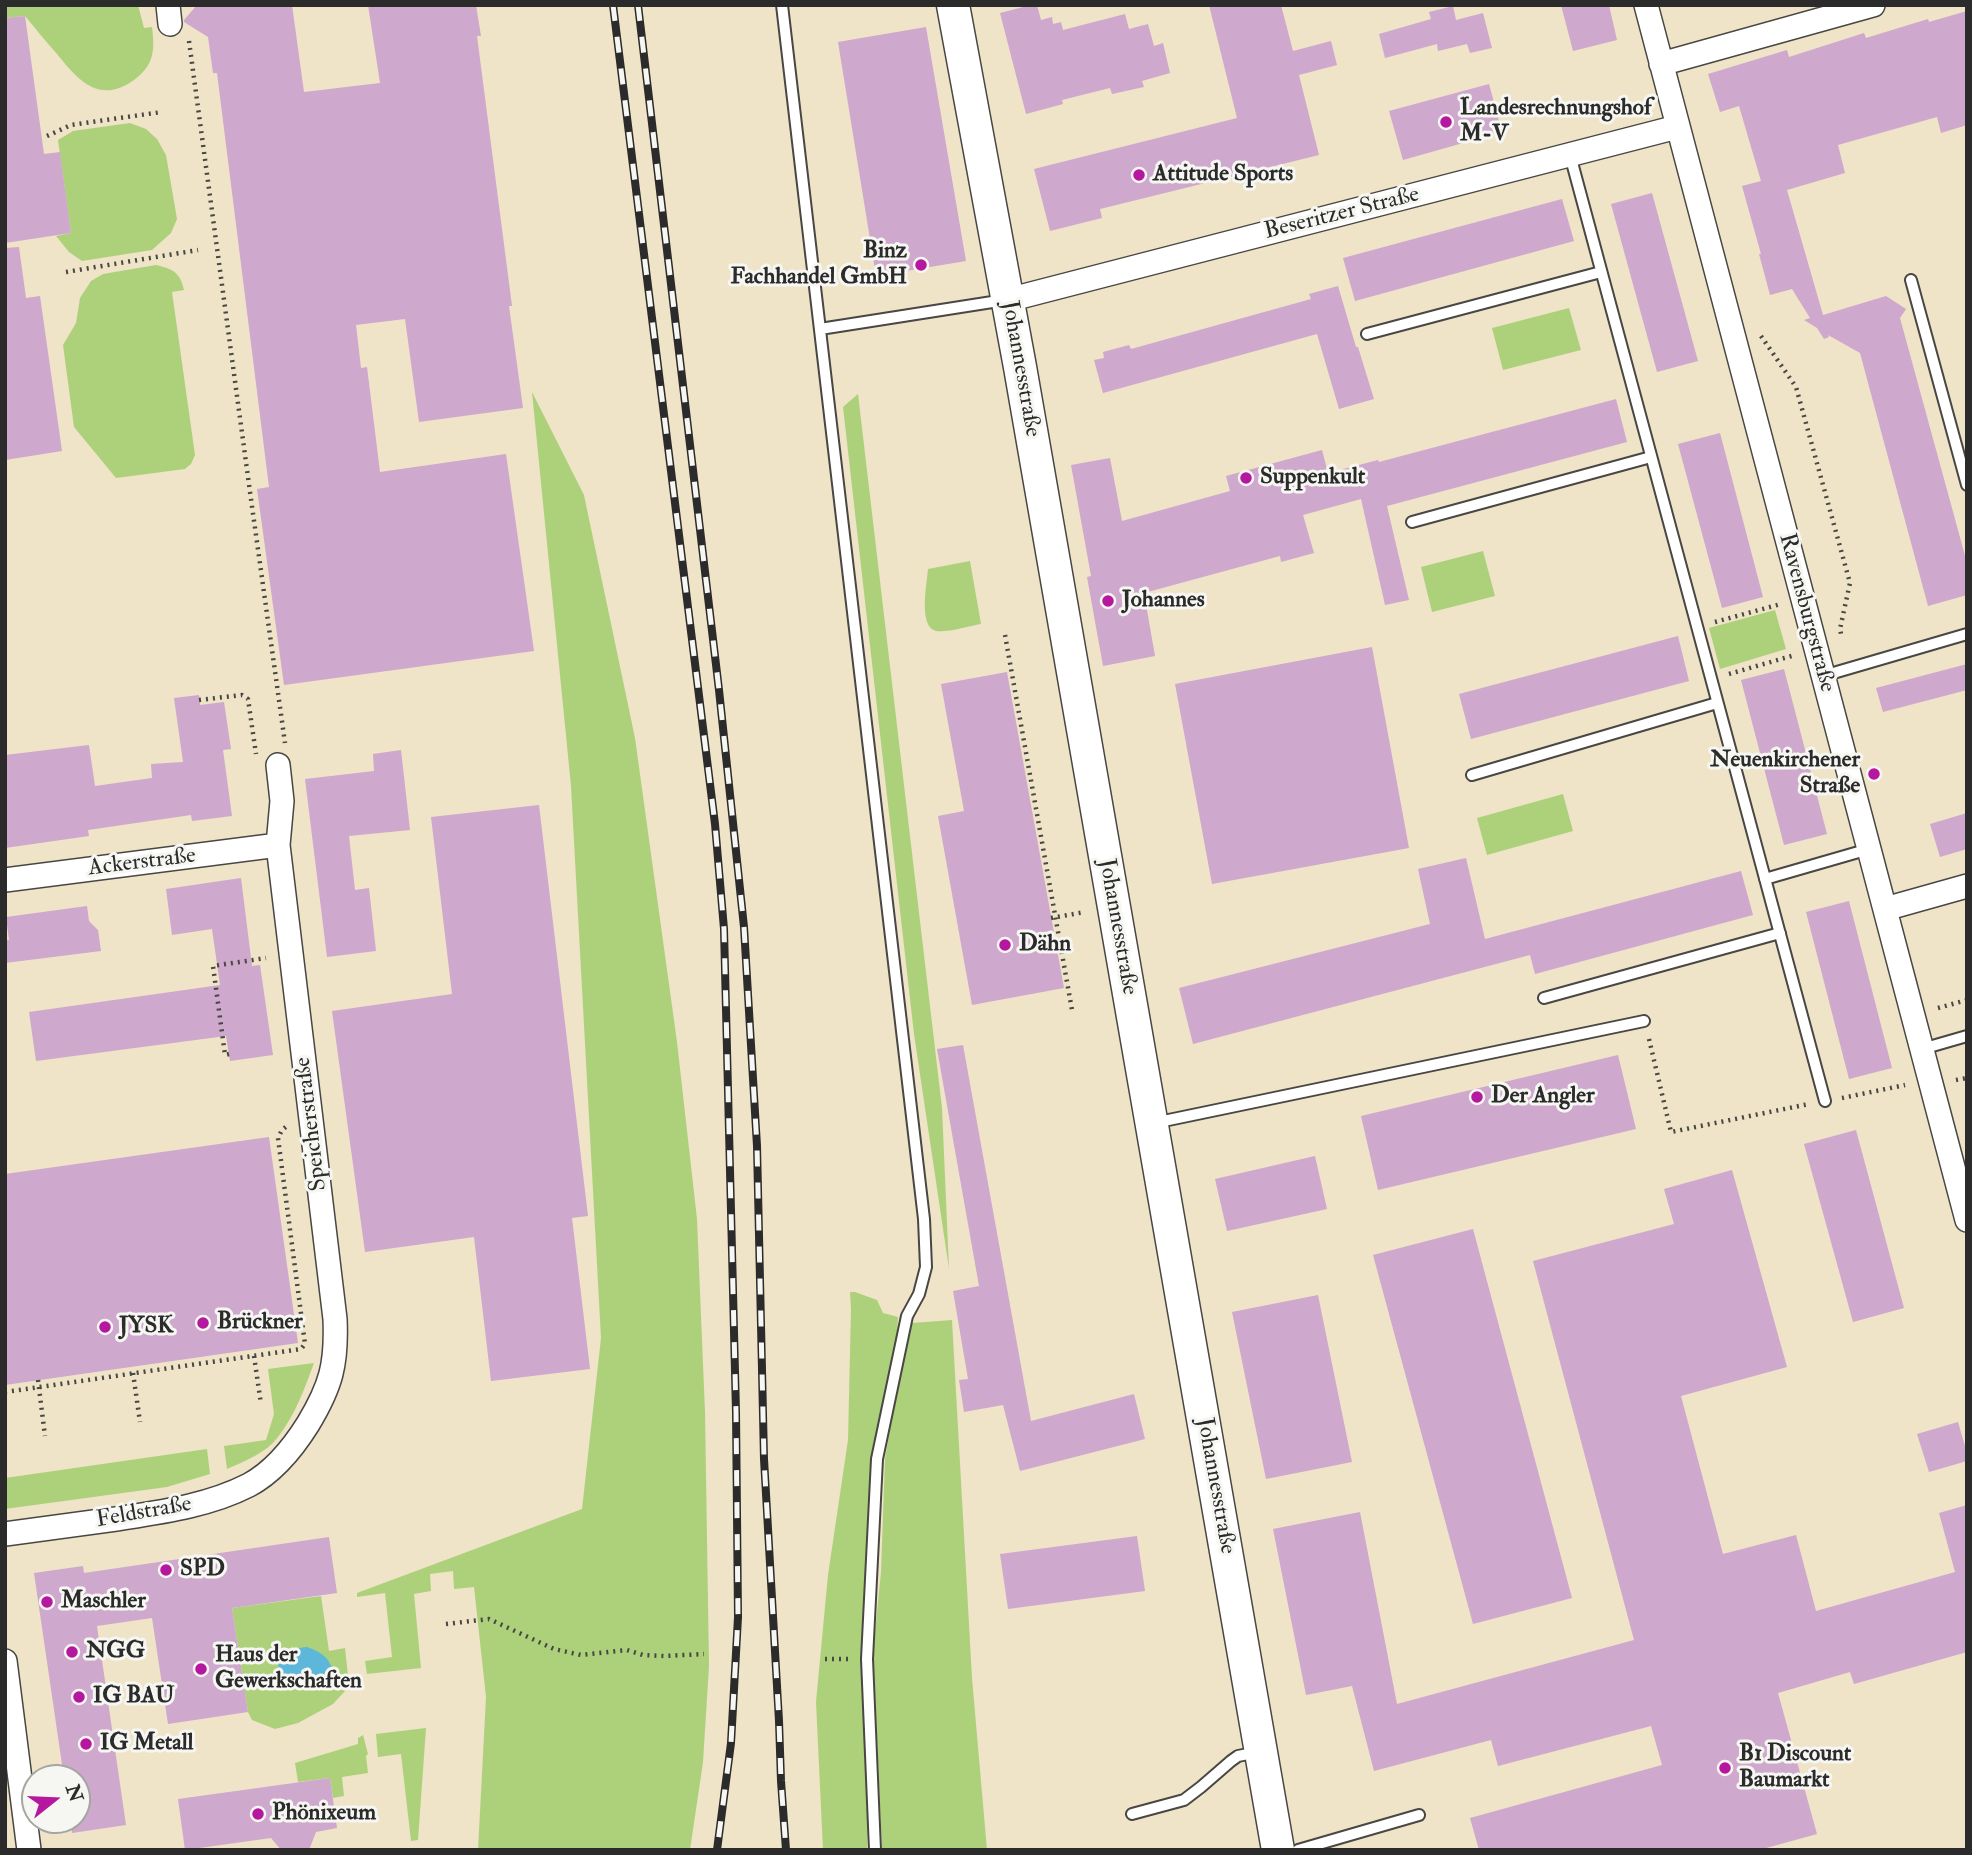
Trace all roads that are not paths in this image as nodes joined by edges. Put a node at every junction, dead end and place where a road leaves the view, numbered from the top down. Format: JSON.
{"nodes":[{"id":1,"x":782,"y":5,"type":"edge"},
{"id":2,"x":953,"y":5,"type":"edge"},
{"id":3,"x":1646,"y":5,"type":"edge"},
{"id":4,"x":1873,"y":5,"type":"edge"},
{"id":5,"x":1661,"y":64,"type":"junction"},
{"id":6,"x":1677,"y":127,"type":"junction"},
{"id":7,"x":1570,"y":155,"type":"junction"},
{"id":8,"x":1601,"y":272,"type":"junction"},
{"id":9,"x":1911,"y":280,"type":"dead end"},
{"id":10,"x":1008,"y":300,"type":"junction"},
{"id":11,"x":820,"y":329,"type":"junction"},
{"id":12,"x":1367,"y":334,"type":"dead end"},
{"id":13,"x":1651,"y":457,"type":"junction"},
{"id":14,"x":1967,"y":485,"type":"edge"},
{"id":15,"x":1412,"y":522,"type":"dead end"},
{"id":16,"x":1967,"y":634,"type":"edge"},
{"id":17,"x":1823,"y":676,"type":"junction"},
{"id":18,"x":1717,"y":703,"type":"junction"},
{"id":19,"x":274,"y":759,"type":"road end"},
{"id":20,"x":1472,"y":775,"type":"dead end"},
{"id":21,"x":278,"y":845,"type":"junction"},
{"id":22,"x":1869,"y":849,"type":"junction"},
{"id":23,"x":1765,"y":879,"type":"junction"},
{"id":24,"x":5,"y":880,"type":"edge"},
{"id":25,"x":1967,"y":887,"type":"edge"},
{"id":26,"x":1885,"y":908,"type":"junction"},
{"id":27,"x":1780,"y":933,"type":"junction"},
{"id":28,"x":1544,"y":998,"type":"dead end"},
{"id":29,"x":1644,"y":1021,"type":"road end"},
{"id":30,"x":1967,"y":1036,"type":"edge"},
{"id":31,"x":1922,"y":1049,"type":"junction"},
{"id":32,"x":1825,"y":1101,"type":"road end"},
{"id":33,"x":1152,"y":1124,"type":"junction"},
{"id":34,"x":1967,"y":1220,"type":"edge"},
{"id":35,"x":275,"y":1466,"type":"joint"},
{"id":36,"x":5,"y":1535,"type":"edge"},
{"id":37,"x":5,"y":1661,"type":"edge"},
{"id":38,"x":1261,"y":1751,"type":"junction"},
{"id":39,"x":1132,"y":1814,"type":"dead end"},
{"id":40,"x":1419,"y":1815,"type":"dead end"},
{"id":41,"x":29,"y":1850,"type":"edge"},
{"id":42,"x":875,"y":1850,"type":"edge"},
{"id":43,"x":1278,"y":1850,"type":"edge"},
{"id":44,"x":1298,"y":1850,"type":"edge"}],
"edges":[{"from":1,"to":11,"type":"lane"},
{"from":2,"to":10,"type":"main road","name":"Johannesstraße"},
{"from":3,"to":5,"type":"street","name":"Ravensburgstraße"},
{"from":4,"to":5,"type":"street"},
{"from":5,"to":6,"type":"street","name":"Ravensburgstraße"},
{"from":6,"to":7,"type":"street","name":"Beseritzer Straße"},
{"from":6,"to":17,"type":"street","name":"Ravensburgstraße"},
{"from":7,"to":8,"type":"lane"},
{"from":7,"to":10,"type":"street","name":"Beseritzer Straße"},
{"from":8,"to":12,"type":"lane"},
{"from":8,"to":13,"type":"lane"},
{"from":9,"to":14,"type":"lane"},
{"from":10,"to":11,"type":"lane"},
{"from":10,"to":33,"type":"main road","name":"Johannesstraße"},
{"from":11,"to":42,"type":"lane"},
{"from":13,"to":15,"type":"lane"},
{"from":13,"to":18,"type":"lane"},
{"from":16,"to":17,"type":"lane"},
{"from":17,"to":22,"type":"street","name":"Ravensburgstraße"},
{"from":18,"to":20,"type":"lane"},
{"from":18,"to":23,"type":"lane"},
{"from":19,"to":21,"type":"street","name":"Speicherstraße"},
{"from":21,"to":24,"type":"street","name":"Ackerstraße"},
{"from":21,"to":35,"type":"street","name":"Speicherstraße"},
{"from":22,"to":23,"type":"lane"},
{"from":22,"to":26,"type":"street","name":"Ravensburgstraße"},
{"from":23,"to":27,"type":"lane"},
{"from":25,"to":26,"type":"street"},
{"from":26,"to":31,"type":"street","name":"Ravensburgstraße"},
{"from":27,"to":28,"type":"lane"},
{"from":27,"to":32,"type":"lane"},
{"from":29,"to":33,"type":"lane"},
{"from":30,"to":31,"type":"lane"},
{"from":31,"to":34,"type":"street","name":"Ravensburgstraße"},
{"from":33,"to":38,"type":"main road","name":"Johannesstraße"},
{"from":35,"to":36,"type":"street","name":"Feldstraße"},
{"from":37,"to":41,"type":"street"},
{"from":38,"to":39,"type":"lane"},
{"from":38,"to":43,"type":"main road","name":"Johannesstraße"},
{"from":40,"to":44,"type":"lane"}]}
